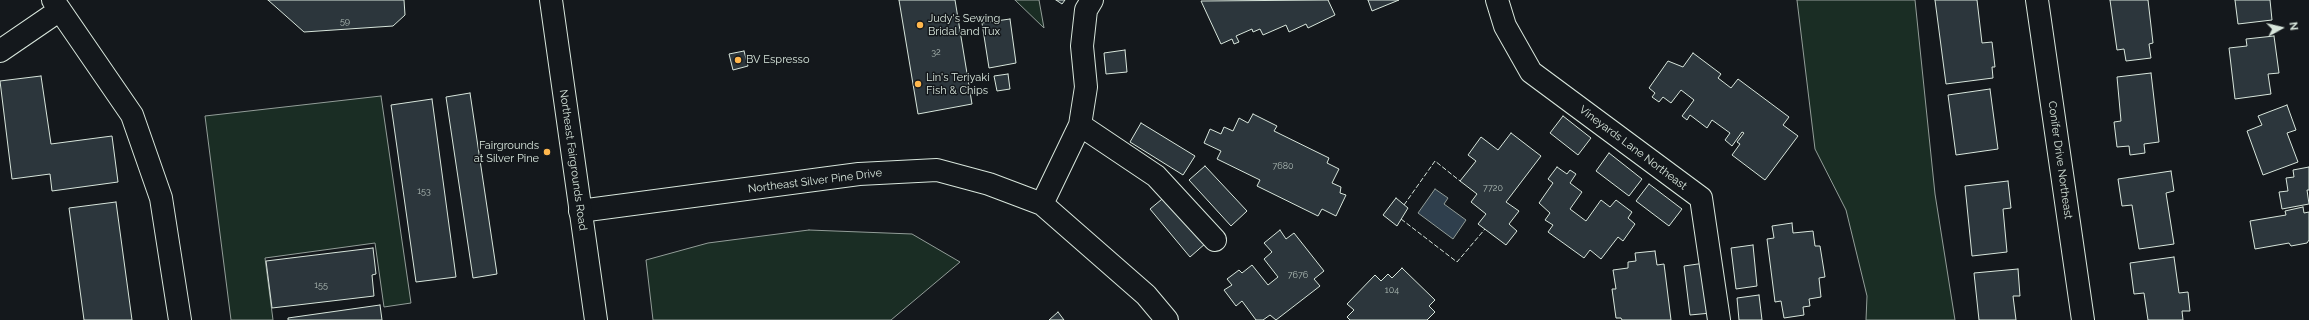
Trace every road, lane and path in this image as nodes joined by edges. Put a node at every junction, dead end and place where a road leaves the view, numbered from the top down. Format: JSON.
{"nodes":[{"id":1,"x":551,"y":0,"type":"edge"},
{"id":2,"x":1092,"y":0,"type":"edge"},
{"id":3,"x":1497,"y":0,"type":"edge"},
{"id":4,"x":2037,"y":0,"type":"edge"},
{"id":5,"x":56,"y":5,"type":"edge"},
{"id":6,"x":0,"y":51,"type":"edge"},
{"id":7,"x":1080,"y":125,"type":"junction"},
{"id":8,"x":1042,"y":204,"type":"junction"},
{"id":9,"x":580,"y":211,"type":"junction"},
{"id":10,"x":1215,"y":240,"type":"dead end"},
{"id":11,"x":180,"y":320,"type":"edge"},
{"id":12,"x":596,"y":320,"type":"edge"},
{"id":13,"x":1167,"y":320,"type":"edge"},
{"id":14,"x":1719,"y":320,"type":"edge"},
{"id":15,"x":2082,"y":320,"type":"edge"}],
"edges":[{"from":1,"to":9,"type":"street","name":"Northeast Fairgrounds Road"},
{"from":2,"to":7,"type":"street"},
{"from":3,"to":14,"type":"street","name":"Vineyards Lane Northeast"},
{"from":4,"to":15,"type":"street","name":"Conifer Drive Northeast"},
{"from":5,"to":6,"type":"street"},
{"from":5,"to":11,"type":"street"},
{"from":7,"to":8,"type":"street"},
{"from":7,"to":10,"type":"street"},
{"from":8,"to":9,"type":"street","name":"Northeast Silver Pine Drive"},
{"from":8,"to":13,"type":"street","name":"Northeast Silver Pine Drive"},
{"from":9,"to":12,"type":"street","name":"Northeast Fairgrounds Road"}]}
